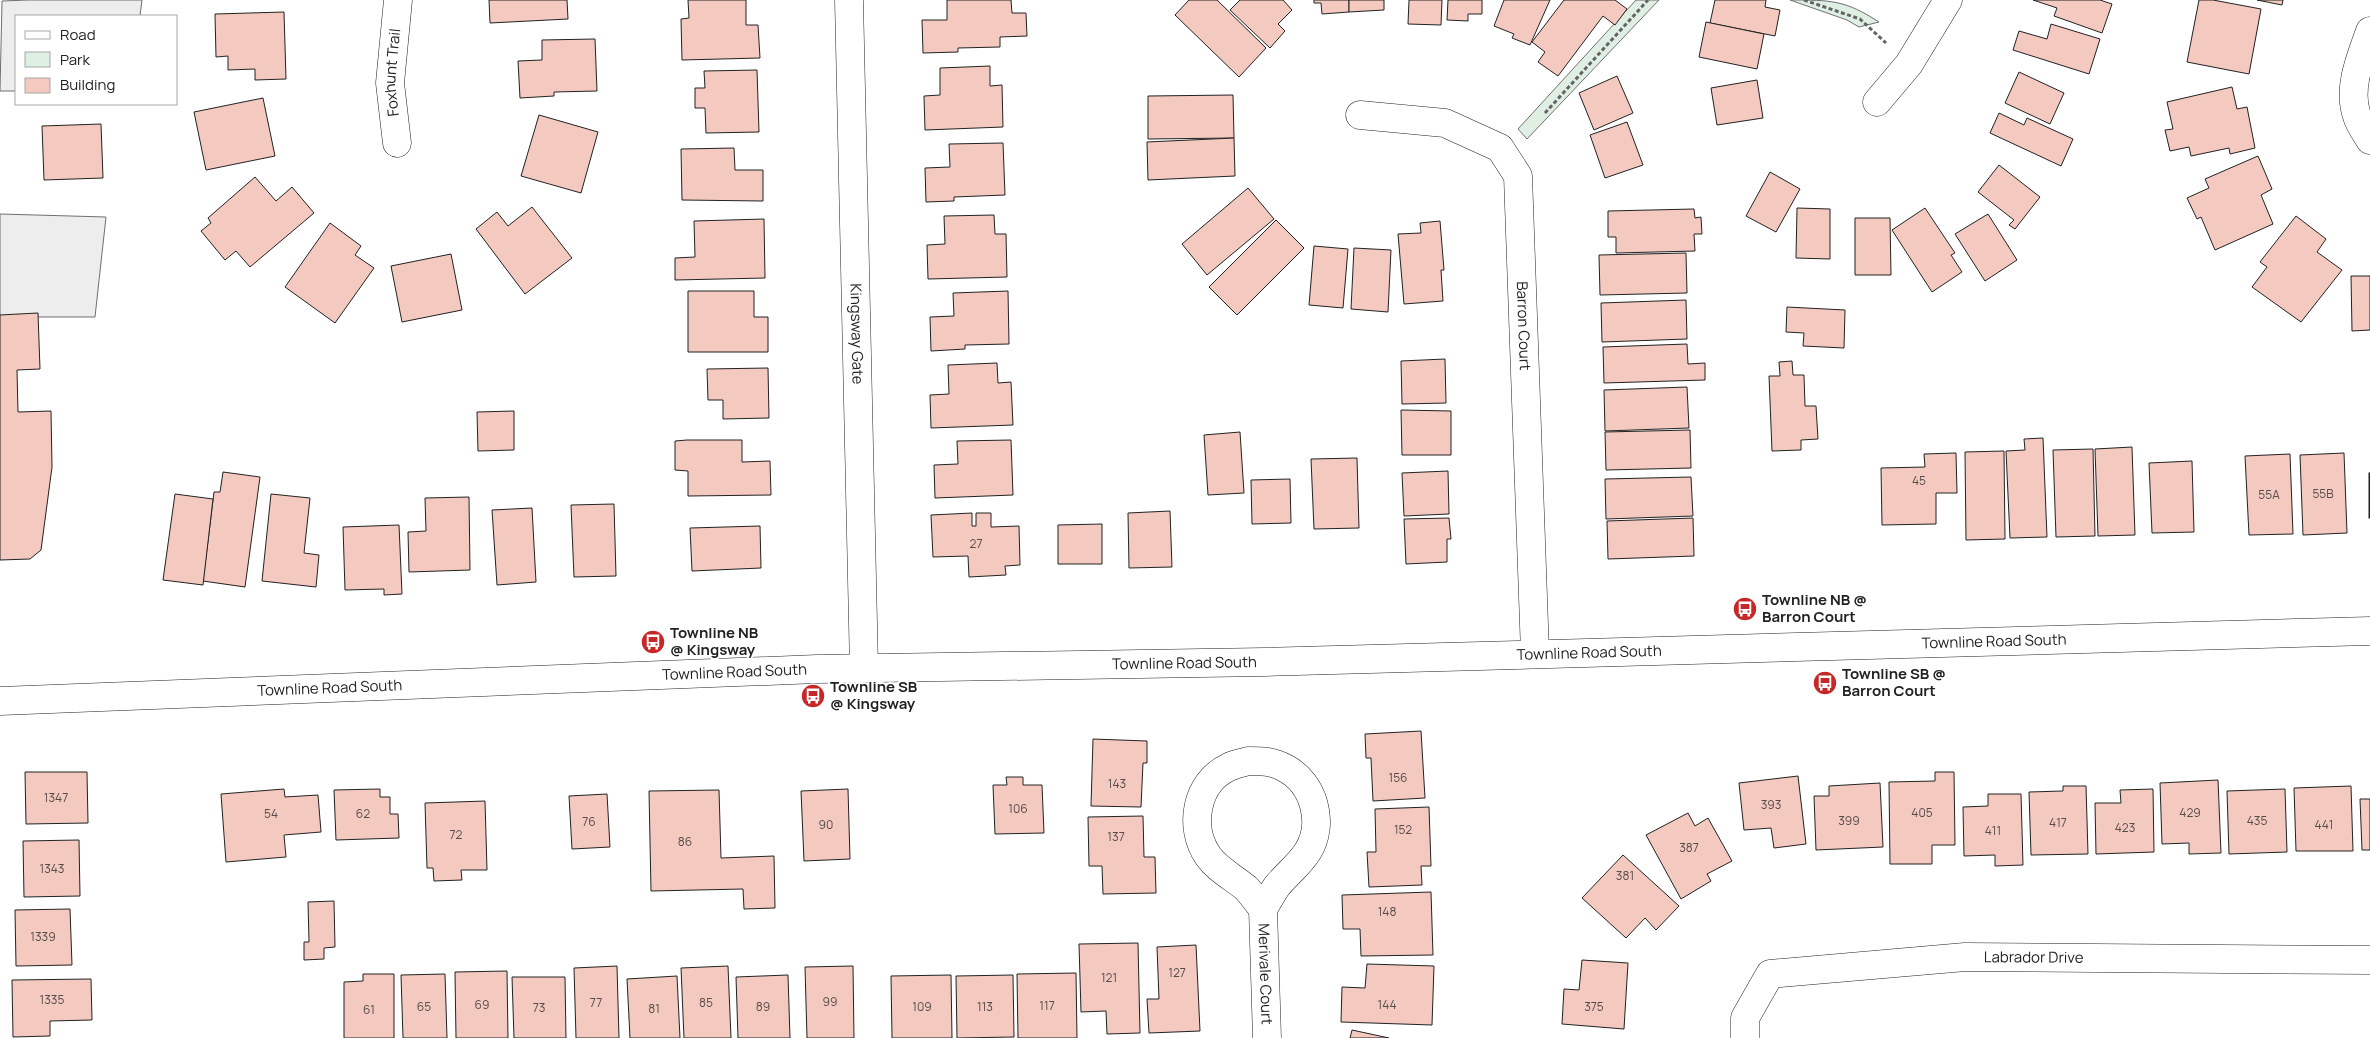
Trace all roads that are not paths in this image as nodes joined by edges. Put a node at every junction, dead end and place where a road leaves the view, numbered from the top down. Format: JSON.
{"nodes":[{"id":1,"x":398,"y":0,"type":"edge"},
{"id":2,"x":849,"y":0,"type":"edge"},
{"id":3,"x":1948,"y":0,"type":"edge"},
{"id":4,"x":2370,"y":31,"type":"edge"},
{"id":5,"x":1877,"y":102,"type":"dead end"},
{"id":6,"x":1360,"y":115,"type":"dead end"},
{"id":7,"x":2370,"y":140,"type":"edge"},
{"id":8,"x":397,"y":143,"type":"dead end"},
{"id":9,"x":2370,"y":631,"type":"edge"},
{"id":10,"x":1535,"y":653,"type":"junction"},
{"id":11,"x":864,"y":668,"type":"junction"},
{"id":12,"x":0,"y":701,"type":"edge"},
{"id":13,"x":1263,"y":909,"type":"junction"},
{"id":14,"x":2370,"y":960,"type":"edge"},
{"id":15,"x":1267,"y":1038,"type":"edge"},
{"id":16,"x":1745,"y":1038,"type":"edge"}],
"edges":[{"from":1,"to":8,"type":"street","name":"Foxhunt Trail"},
{"from":2,"to":11,"type":"street","name":"Kingsway Gate"},
{"from":3,"to":5,"type":"street"},
{"from":4,"to":7,"type":"street"},
{"from":6,"to":10,"type":"street","name":"Barron Court"},
{"from":9,"to":10,"type":"street","name":"Townline Road South"},
{"from":10,"to":11,"type":"street","name":"Townline Road South"},
{"from":11,"to":12,"type":"street","name":"Townline Road South"},
{"from":13,"to":13,"type":"street","name":"Merivale Court"},
{"from":13,"to":15,"type":"street","name":"Merivale Court"},
{"from":14,"to":16,"type":"street","name":"Labrador Drive"}]}
